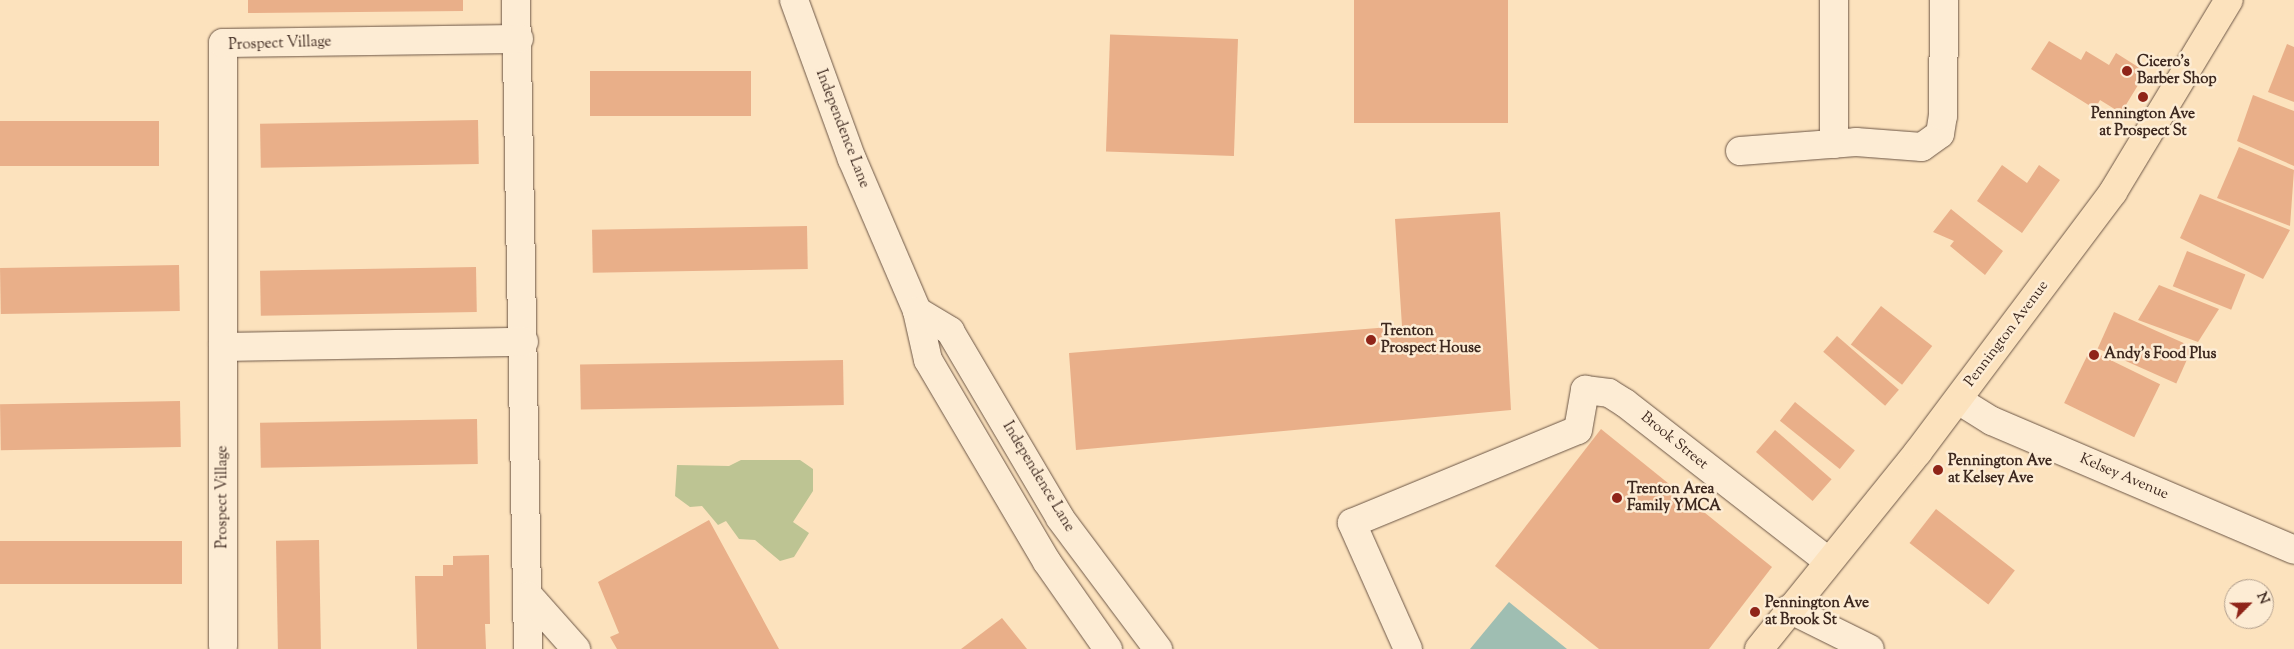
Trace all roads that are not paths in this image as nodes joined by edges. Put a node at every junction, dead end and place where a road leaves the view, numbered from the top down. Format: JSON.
{"nodes":[{"id":1,"x":516,"y":0,"type":"edge"},
{"id":2,"x":794,"y":0,"type":"edge"},
{"id":3,"x":1834,"y":0,"type":"edge"},
{"id":4,"x":1944,"y":0,"type":"edge"},
{"id":5,"x":2229,"y":0,"type":"edge"},
{"id":6,"x":519,"y":39,"type":"junction"},
{"id":7,"x":1834,"y":144,"type":"junction"},
{"id":8,"x":1740,"y":151,"type":"dead end"},
{"id":9,"x":916,"y":311,"type":"junction"},
{"id":10,"x":524,"y":342,"type":"junction"},
{"id":11,"x":223,"y":347,"type":"junction"},
{"id":12,"x":1958,"y":400,"type":"junction"},
{"id":13,"x":2294,"y":550,"type":"edge"},
{"id":14,"x":1828,"y":561,"type":"junction"},
{"id":15,"x":528,"y":596,"type":"junction"},
{"id":16,"x":1789,"y":609,"type":"junction"},
{"id":17,"x":222,"y":646,"type":"dead end"},
{"id":18,"x":528,"y":649,"type":"edge"},
{"id":19,"x":576,"y":649,"type":"edge"},
{"id":20,"x":1108,"y":649,"type":"edge"},
{"id":21,"x":1158,"y":649,"type":"edge"},
{"id":22,"x":1408,"y":649,"type":"edge"},
{"id":23,"x":1759,"y":649,"type":"edge"},
{"id":24,"x":1870,"y":649,"type":"edge"}],
"edges":[{"from":1,"to":6,"type":"street"},
{"from":2,"to":9,"type":"street","name":"Independence Lane"},
{"from":3,"to":7,"type":"street"},
{"from":4,"to":7,"type":"street"},
{"from":5,"to":12,"type":"main road","name":"Pennington Avenue"},
{"from":6,"to":10,"type":"street"},
{"from":6,"to":11,"type":"street","name":"Prospect Village"},
{"from":7,"to":8,"type":"street"},
{"from":9,"to":20,"type":"street","name":"Independence Lane"},
{"from":9,"to":21,"type":"street","name":"Independence Lane"},
{"from":10,"to":11,"type":"street"},
{"from":10,"to":15,"type":"street"},
{"from":11,"to":17,"type":"street","name":"Prospect Village"},
{"from":12,"to":13,"type":"street","name":"Kelsey Avenue"},
{"from":12,"to":14,"type":"main road","name":"Pennington Avenue"},
{"from":14,"to":16,"type":"main road","name":"Pennington Avenue"},
{"from":14,"to":22,"type":"street","name":"Brook Street"},
{"from":15,"to":18,"type":"street"},
{"from":15,"to":19,"type":"street"},
{"from":16,"to":23,"type":"main road","name":"Pennington Avenue"},
{"from":16,"to":24,"type":"street"}]}
